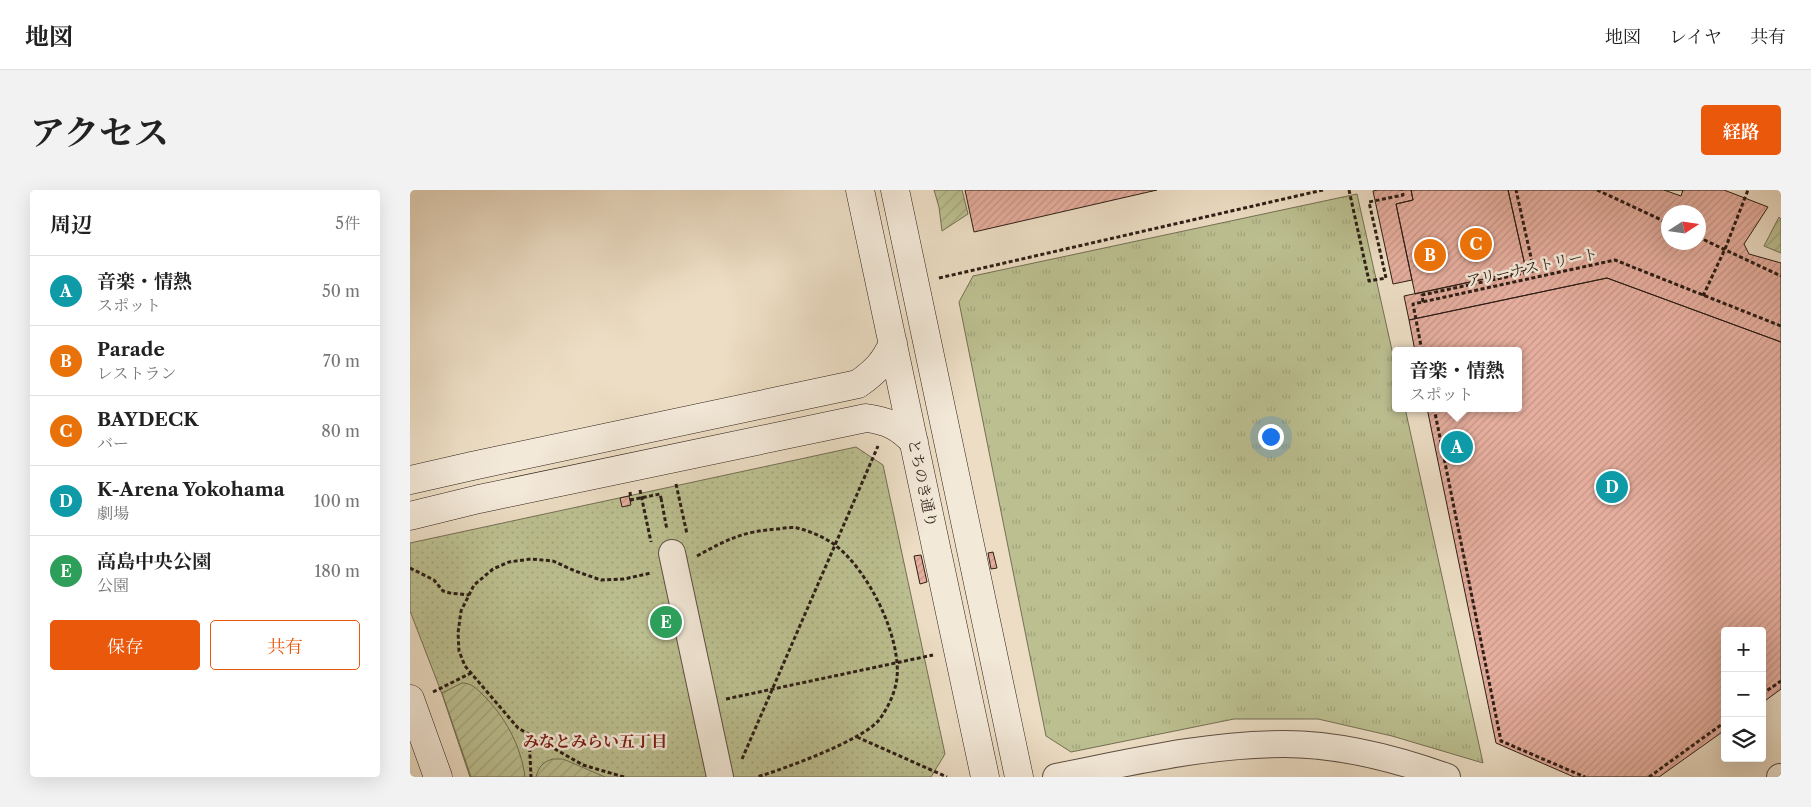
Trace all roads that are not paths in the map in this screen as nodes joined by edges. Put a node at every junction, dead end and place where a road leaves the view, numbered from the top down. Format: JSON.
{"nodes":[{"id":1,"x":860,"y":190,"type":"edge"},
{"id":2,"x":895,"y":190,"type":"edge"},
{"id":3,"x":893,"y":343,"type":"junction"},
{"id":4,"x":914,"y":442,"type":"junction"},
{"id":5,"x":410,"y":480,"type":"edge"},
{"id":6,"x":410,"y":516,"type":"edge"},
{"id":7,"x":670,"y":543,"type":"road end"},
{"id":8,"x":421,"y":696,"type":"edge"},
{"id":9,"x":438,"y":777,"type":"edge"},
{"id":10,"x":720,"y":777,"type":"edge"},
{"id":11,"x":985,"y":777,"type":"edge"},
{"id":12,"x":1019,"y":777,"type":"edge"},
{"id":13,"x":1056,"y":777,"type":"edge"},
{"id":14,"x":1128,"y":777,"type":"edge"},
{"id":15,"x":1391,"y":777,"type":"edge"},
{"id":16,"x":1447,"y":777,"type":"edge"}],
"edges":[{"from":1,"to":3,"type":"street","name":"とちのき通り"},
{"from":2,"to":12,"type":"street"},
{"from":3,"to":4,"type":"street","name":"とちのき通り"},
{"from":3,"to":5,"type":"street"},
{"from":4,"to":6,"type":"street"},
{"from":4,"to":11,"type":"street","name":"とちのき通り"},
{"from":7,"to":10,"type":"street"},
{"from":8,"to":9,"type":"street"},
{"from":13,"to":16,"type":"street"},
{"from":14,"to":15,"type":"street"}]}
